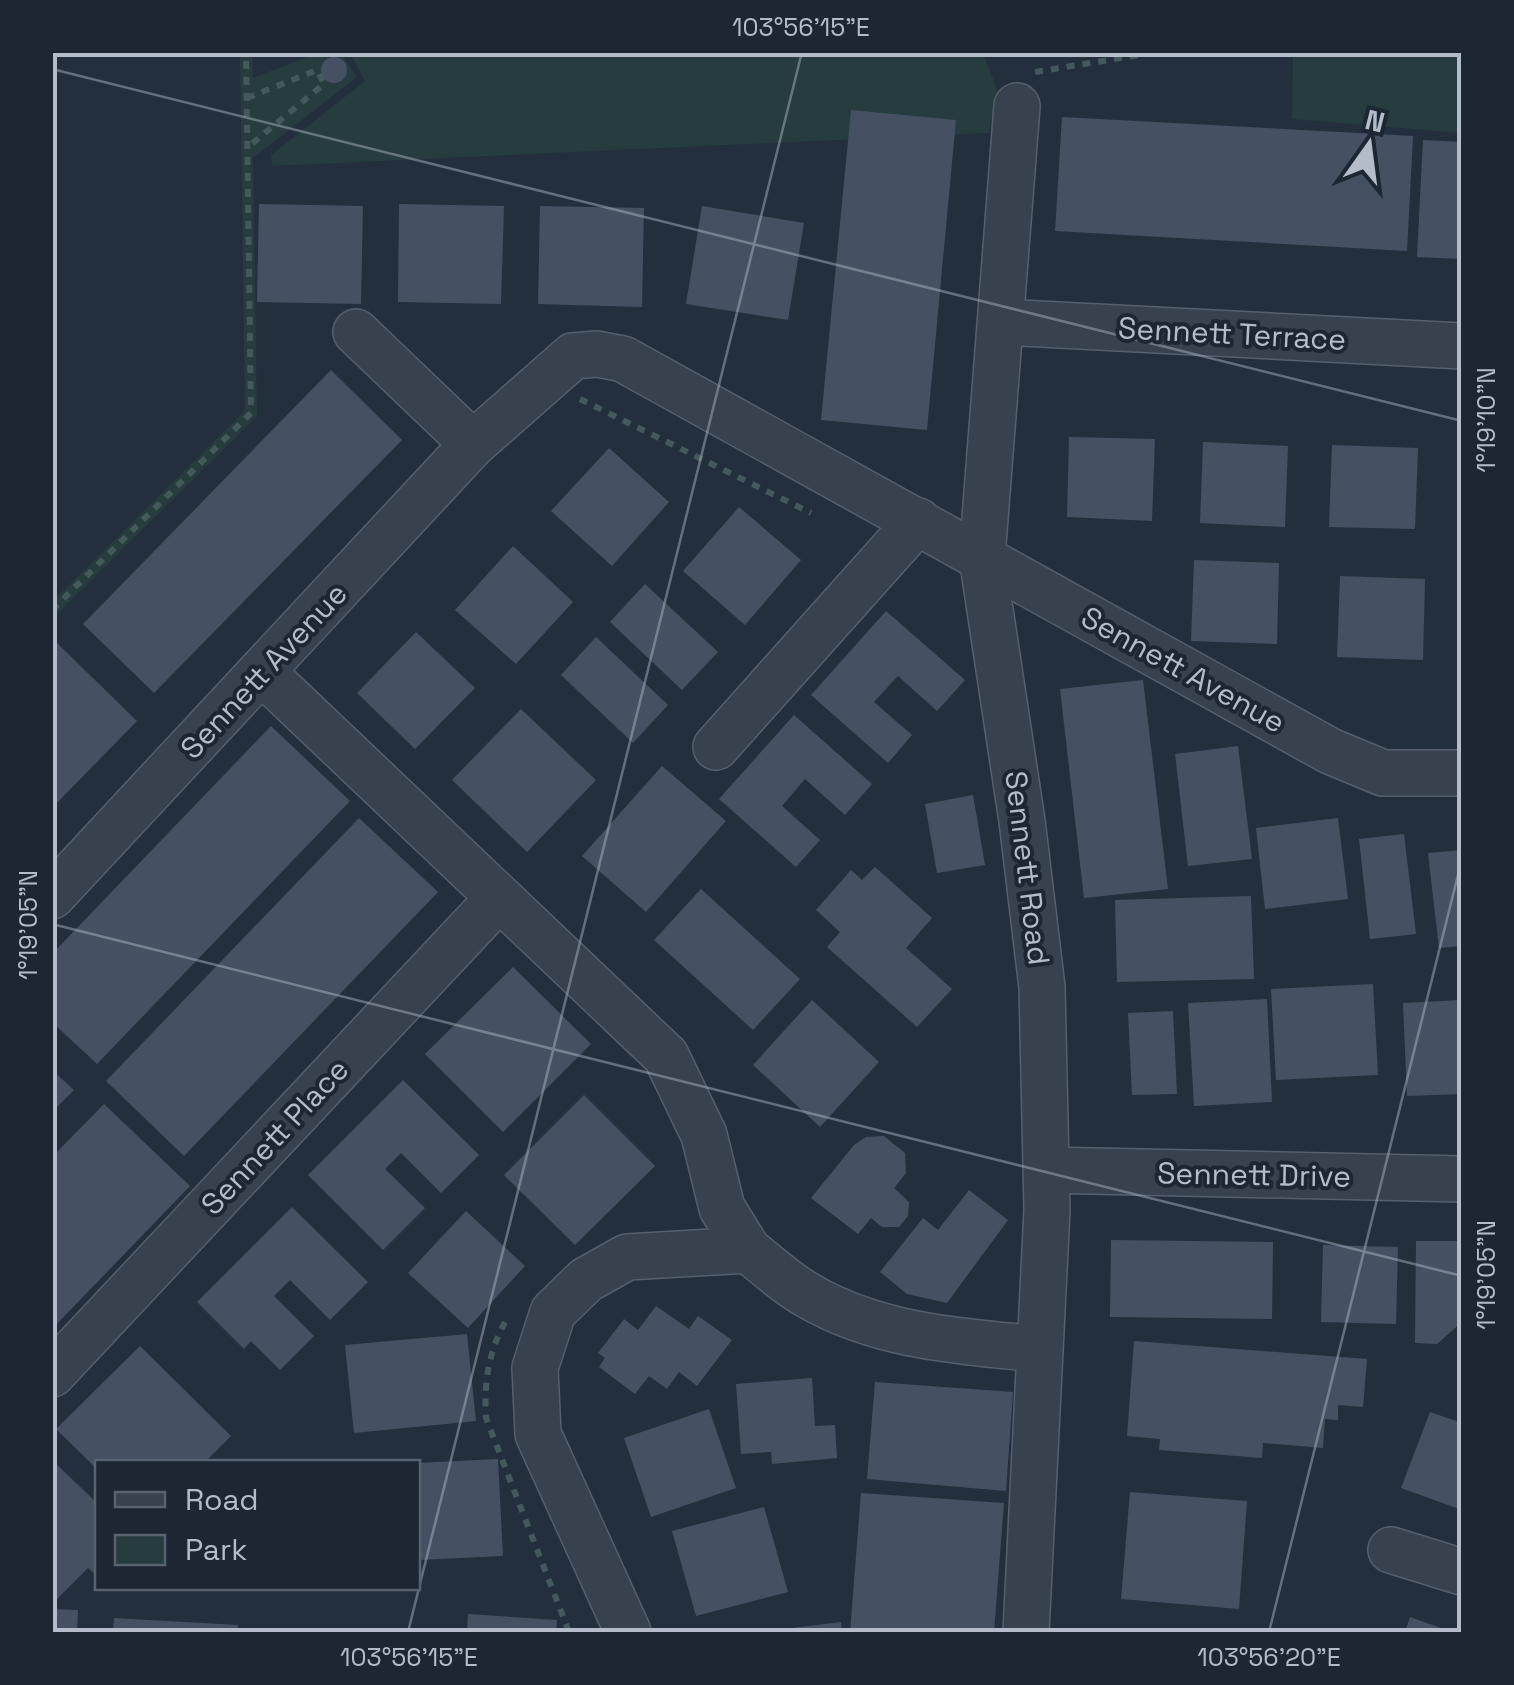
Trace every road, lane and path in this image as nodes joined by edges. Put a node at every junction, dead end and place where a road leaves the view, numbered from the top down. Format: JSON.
{"nodes":[{"id":1,"x":246,"y":52,"type":"edge"},
{"id":2,"x":1158,"y":52,"type":"edge"},
{"id":3,"x":1114,"y":54,"type":"edge"},
{"id":4,"x":247,"y":98,"type":"junction"},
{"id":5,"x":1017,"y":106,"type":"joint"},
{"id":6,"x":247,"y":148,"type":"junction"},
{"id":7,"x":1002,"y":322,"type":"junction"},
{"id":8,"x":356,"y":332,"type":"dead end"},
{"id":9,"x":1462,"y":346,"type":"edge"},
{"id":10,"x":574,"y":397,"type":"dead end"},
{"id":11,"x":473,"y":444,"type":"junction"},
{"id":12,"x":818,"y":517,"type":"dead end"},
{"id":13,"x":918,"y":521,"type":"junction"},
{"id":14,"x":982,"y":557,"type":"junction"},
{"id":15,"x":52,"y":610,"type":"edge"},
{"id":16,"x":263,"y":672,"type":"junction"},
{"id":17,"x":716,"y":747,"type":"dead end"},
{"id":18,"x":1462,"y":774,"type":"edge"},
{"id":19,"x":52,"y":896,"type":"edge"},
{"id":20,"x":497,"y":900,"type":"junction"},
{"id":21,"x":1048,"y":1170,"type":"junction"},
{"id":22,"x":1462,"y":1179,"type":"edge"},
{"id":23,"x":748,"y":1250,"type":"junction"},
{"id":24,"x":1039,"y":1349,"type":"junction"},
{"id":25,"x":52,"y":1374,"type":"edge"},
{"id":26,"x":1391,"y":1550,"type":"dead end"},
{"id":27,"x":1462,"y":1572,"type":"edge"},
{"id":28,"x":628,"y":1632,"type":"edge"},
{"id":29,"x":1026,"y":1632,"type":"edge"}],
"edges":[{"from":1,"to":4,"type":"path"},
{"from":2,"to":3,"type":"path"},
{"from":3,"to":5,"type":"path"},
{"from":4,"to":6,"type":"path"},
{"from":4,"to":6,"type":"path"},
{"from":5,"to":7,"type":"street","name":"Sennett Road"},
{"from":6,"to":15,"type":"path"},
{"from":7,"to":9,"type":"street","name":"Sennett Terrace"},
{"from":7,"to":14,"type":"street","name":"Sennett Road"},
{"from":8,"to":11,"type":"street"},
{"from":10,"to":12,"type":"path"},
{"from":11,"to":13,"type":"street","name":"Sennett Avenue"},
{"from":11,"to":16,"type":"street","name":"Sennett Avenue"},
{"from":13,"to":14,"type":"street","name":"Sennett Avenue"},
{"from":13,"to":17,"type":"street"},
{"from":14,"to":18,"type":"street","name":"Sennett Avenue"},
{"from":14,"to":21,"type":"street","name":"Sennett Road"},
{"from":16,"to":19,"type":"street","name":"Sennett Avenue"},
{"from":16,"to":20,"type":"street"},
{"from":20,"to":23,"type":"street"},
{"from":20,"to":25,"type":"street","name":"Sennett Place"},
{"from":21,"to":22,"type":"street","name":"Sennett Drive"},
{"from":21,"to":24,"type":"street","name":"Sennett Road"},
{"from":23,"to":24,"type":"street"},
{"from":23,"to":28,"type":"street"},
{"from":24,"to":29,"type":"street","name":"Sennett Road"},
{"from":26,"to":27,"type":"street"}]}
